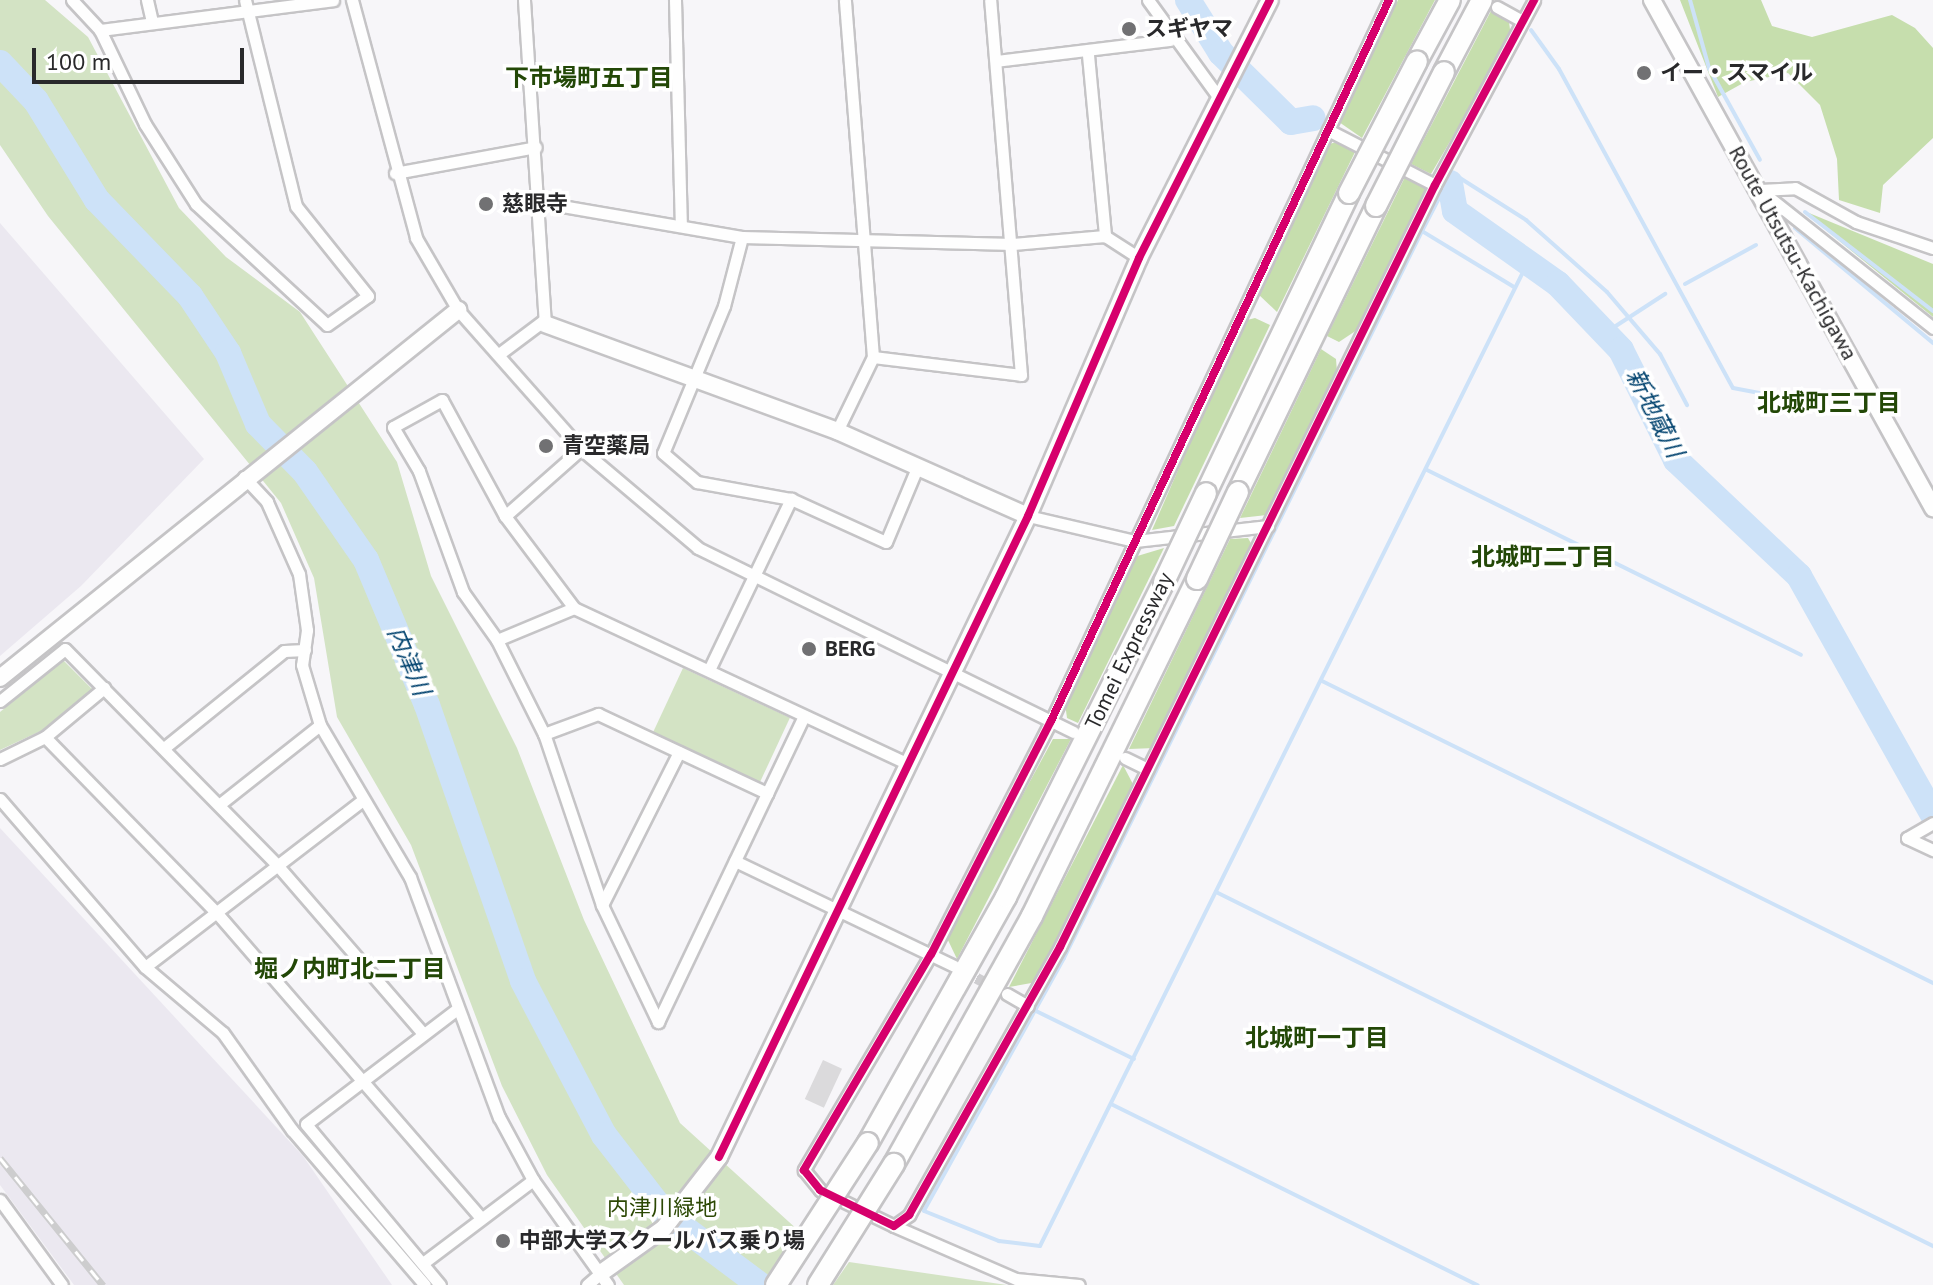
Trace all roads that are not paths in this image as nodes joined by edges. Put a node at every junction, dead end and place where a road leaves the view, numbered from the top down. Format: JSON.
{"nodes":[{"id":1,"x":72,"y":0,"type":"edge"},
{"id":2,"x":147,"y":0,"type":"edge"},
{"id":3,"x":333,"y":0,"type":"edge"},
{"id":4,"x":352,"y":0,"type":"edge"},
{"id":5,"x":524,"y":0,"type":"edge"},
{"id":6,"x":675,"y":0,"type":"edge"},
{"id":7,"x":845,"y":0,"type":"edge"},
{"id":8,"x":990,"y":0,"type":"edge"},
{"id":9,"x":1148,"y":0,"type":"edge"},
{"id":10,"x":1270,"y":0,"type":"edge"},
{"id":11,"x":1389,"y":0,"type":"edge"},
{"id":12,"x":1450,"y":0,"type":"edge"},
{"id":13,"x":1534,"y":0,"type":"edge"},
{"id":14,"x":1652,"y":0,"type":"edge"},
{"id":15,"x":1489,"y":3,"type":"edge"},
{"id":16,"x":247,"y":5,"type":"edge"},
{"id":17,"x":1522,"y":21,"type":"junction"},
{"id":18,"x":152,"y":22,"type":"junction"},
{"id":19,"x":100,"y":30,"type":"junction"},
{"id":20,"x":1170,"y":40,"type":"junction"},
{"id":21,"x":1088,"y":55,"type":"junction"},
{"id":22,"x":996,"y":61,"type":"junction"},
{"id":23,"x":1222,"y":95,"type":"junction"},
{"id":24,"x":1328,"y":130,"type":"junction"},
{"id":25,"x":536,"y":147,"type":"junction"},
{"id":26,"x":395,"y":173,"type":"junction"},
{"id":27,"x":1435,"y":185,"type":"junction"},
{"id":28,"x":1760,"y":190,"type":"junction"},
{"id":29,"x":539,"y":202,"type":"junction"},
{"id":30,"x":681,"y":224,"type":"junction"},
{"id":31,"x":1105,"y":236,"type":"junction"},
{"id":32,"x":742,"y":237,"type":"junction"},
{"id":33,"x":860,"y":239,"type":"junction"},
{"id":34,"x":1013,"y":244,"type":"junction"},
{"id":35,"x":1933,"y":248,"type":"edge"},
{"id":36,"x":1139,"y":258,"type":"junction"},
{"id":37,"x":458,"y":310,"type":"junction"},
{"id":38,"x":544,"y":322,"type":"junction"},
{"id":39,"x":1933,"y":328,"type":"edge"},
{"id":40,"x":499,"y":354,"type":"junction"},
{"id":41,"x":873,"y":357,"type":"junction"},
{"id":42,"x":688,"y":378,"type":"junction"},
{"id":43,"x":837,"y":431,"type":"junction"},
{"id":44,"x":581,"y":449,"type":"junction"},
{"id":45,"x":917,"y":468,"type":"junction"},
{"id":46,"x":248,"y":474,"type":"junction"},
{"id":47,"x":791,"y":499,"type":"junction"},
{"id":48,"x":1933,"y":508,"type":"edge"},
{"id":49,"x":505,"y":516,"type":"junction"},
{"id":50,"x":1028,"y":516,"type":"junction"},
{"id":51,"x":1268,"y":526,"type":"junction"},
{"id":52,"x":1135,"y":541,"type":"junction"},
{"id":53,"x":753,"y":577,"type":"junction"},
{"id":54,"x":574,"y":608,"type":"junction"},
{"id":55,"x":497,"y":640,"type":"junction"},
{"id":56,"x":305,"y":650,"type":"junction"},
{"id":57,"x":709,"y":670,"type":"junction"},
{"id":58,"x":953,"y":672,"type":"junction"},
{"id":59,"x":0,"y":678,"type":"edge"},
{"id":60,"x":104,"y":688,"type":"junction"},
{"id":61,"x":0,"y":701,"type":"edge"},
{"id":62,"x":804,"y":716,"type":"junction"},
{"id":63,"x":1051,"y":721,"type":"junction"},
{"id":64,"x":320,"y":725,"type":"junction"},
{"id":65,"x":1073,"y":732,"type":"dead end"},
{"id":66,"x":544,"y":734,"type":"junction"},
{"id":67,"x":45,"y":737,"type":"junction"},
{"id":68,"x":164,"y":748,"type":"junction"},
{"id":69,"x":679,"y":752,"type":"junction"},
{"id":70,"x":1125,"y":758,"type":"dead end"},
{"id":71,"x":0,"y":759,"type":"edge"},
{"id":72,"x":909,"y":764,"type":"junction"},
{"id":73,"x":1148,"y":769,"type":"junction"},
{"id":74,"x":767,"y":793,"type":"junction"},
{"id":75,"x":0,"y":799,"type":"edge"},
{"id":76,"x":360,"y":802,"type":"junction"},
{"id":77,"x":220,"y":804,"type":"junction"},
{"id":78,"x":1933,"y":823,"type":"edge"},
{"id":79,"x":1933,"y":850,"type":"edge"},
{"id":80,"x":735,"y":861,"type":"junction"},
{"id":81,"x":278,"y":866,"type":"junction"},
{"id":82,"x":602,"y":905,"type":"junction"},
{"id":83,"x":834,"y":909,"type":"junction"},
{"id":84,"x":216,"y":912,"type":"junction"},
{"id":85,"x":931,"y":954,"type":"junction"},
{"id":86,"x":954,"y":966,"type":"tunnel mouth"},
{"id":87,"x":145,"y":967,"type":"junction"},
{"id":88,"x":1007,"y":994,"type":"tunnel mouth"},
{"id":89,"x":1028,"y":1006,"type":"junction"},
{"id":90,"x":458,"y":1008,"type":"junction"},
{"id":91,"x":422,"y":1032,"type":"junction"},
{"id":92,"x":362,"y":1080,"type":"junction"},
{"id":93,"x":533,"y":1180,"type":"junction"},
{"id":94,"x":0,"y":1200,"type":"edge"},
{"id":95,"x":481,"y":1218,"type":"junction"},
{"id":96,"x":894,"y":1226,"type":"junction"},
{"id":97,"x":423,"y":1263,"type":"junction"},
{"id":98,"x":604,"y":1279,"type":"edge"},
{"id":99,"x":62,"y":1285,"type":"edge"},
{"id":100,"x":425,"y":1285,"type":"edge"},
{"id":101,"x":440,"y":1285,"type":"edge"},
{"id":102,"x":587,"y":1285,"type":"edge"},
{"id":103,"x":776,"y":1285,"type":"edge"},
{"id":104,"x":818,"y":1285,"type":"edge"},
{"id":105,"x":1079,"y":1285,"type":"edge"}],
"edges":[{"from":1,"to":19,"type":"street"},
{"from":2,"to":18,"type":"street"},
{"from":3,"to":16,"type":"street"},
{"from":4,"to":26,"type":"street"},
{"from":5,"to":25,"type":"street"},
{"from":6,"to":30,"type":"street"},
{"from":7,"to":33,"type":"street"},
{"from":8,"to":22,"type":"street"},
{"from":9,"to":20,"type":"street"},
{"from":10,"to":23,"type":"street"},
{"from":11,"to":24,"type":"street"},
{"from":12,"to":103,"type":"highway","name":"Tomei Expressway","bridge":true},
{"from":13,"to":17,"type":"street"},
{"from":14,"to":28,"type":"street","name":"Route Utsutsu-Kachigawa"},
{"from":15,"to":17,"type":"street"},
{"from":15,"to":104,"type":"highway","name":"Tomei Expressway","bridge":true},
{"from":16,"to":18,"type":"street"},
{"from":16,"to":19,"type":"street"},
{"from":17,"to":27,"type":"street"},
{"from":18,"to":19,"type":"street"},
{"from":20,"to":21,"type":"street"},
{"from":20,"to":23,"type":"street"},
{"from":21,"to":22,"type":"street"},
{"from":21,"to":31,"type":"street"},
{"from":22,"to":34,"type":"street"},
{"from":23,"to":36,"type":"street"},
{"from":24,"to":27,"type":"street"},
{"from":24,"to":52,"type":"street"},
{"from":25,"to":26,"type":"street"},
{"from":25,"to":29,"type":"street"},
{"from":26,"to":37,"type":"street"},
{"from":27,"to":51,"type":"street"},
{"from":28,"to":35,"type":"street"},
{"from":28,"to":39,"type":"street"},
{"from":28,"to":48,"type":"street","name":"Route Utsutsu-Kachigawa"},
{"from":29,"to":30,"type":"street"},
{"from":29,"to":38,"type":"street"},
{"from":30,"to":32,"type":"street"},
{"from":31,"to":34,"type":"street"},
{"from":31,"to":36,"type":"street"},
{"from":32,"to":33,"type":"street"},
{"from":32,"to":42,"type":"street"},
{"from":33,"to":34,"type":"street"},
{"from":33,"to":41,"type":"street"},
{"from":34,"to":41,"type":"street"},
{"from":36,"to":50,"type":"street"},
{"from":37,"to":40,"type":"street"},
{"from":37,"to":46,"type":"street"},
{"from":38,"to":40,"type":"street"},
{"from":38,"to":42,"type":"street"},
{"from":40,"to":44,"type":"street"},
{"from":41,"to":43,"type":"street"},
{"from":42,"to":43,"type":"street"},
{"from":42,"to":47,"type":"street"},
{"from":43,"to":45,"type":"street"},
{"from":44,"to":49,"type":"street"},
{"from":44,"to":53,"type":"street"},
{"from":45,"to":47,"type":"street"},
{"from":45,"to":50,"type":"street"},
{"from":46,"to":56,"type":"street"},
{"from":46,"to":59,"type":"street"},
{"from":47,"to":53,"type":"street"},
{"from":49,"to":54,"type":"street"},
{"from":49,"to":55,"type":"street"},
{"from":50,"to":52,"type":"street"},
{"from":50,"to":58,"type":"street"},
{"from":51,"to":52,"type":"street"},
{"from":51,"to":73,"type":"street"},
{"from":52,"to":63,"type":"street"},
{"from":53,"to":57,"type":"street"},
{"from":53,"to":58,"type":"street"},
{"from":54,"to":55,"type":"street"},
{"from":54,"to":57,"type":"street"},
{"from":55,"to":66,"type":"street"},
{"from":56,"to":64,"type":"street"},
{"from":56,"to":68,"type":"street"},
{"from":57,"to":62,"type":"street"},
{"from":58,"to":63,"type":"street"},
{"from":58,"to":72,"type":"street"},
{"from":60,"to":61,"type":"street"},
{"from":60,"to":67,"type":"street"},
{"from":60,"to":68,"type":"street"},
{"from":62,"to":72,"type":"street"},
{"from":62,"to":74,"type":"street"},
{"from":63,"to":65,"type":"street"},
{"from":63,"to":85,"type":"street"},
{"from":64,"to":76,"type":"street"},
{"from":64,"to":77,"type":"street"},
{"from":66,"to":69,"type":"street"},
{"from":66,"to":82,"type":"street"},
{"from":67,"to":71,"type":"street"},
{"from":67,"to":84,"type":"street"},
{"from":68,"to":77,"type":"street"},
{"from":69,"to":74,"type":"street"},
{"from":69,"to":82,"type":"street"},
{"from":70,"to":73,"type":"street"},
{"from":72,"to":83,"type":"street"},
{"from":73,"to":89,"type":"street"},
{"from":74,"to":80,"type":"street"},
{"from":75,"to":87,"type":"street"},
{"from":76,"to":81,"type":"street"},
{"from":76,"to":90,"type":"street"},
{"from":77,"to":81,"type":"street"},
{"from":78,"to":79,"type":"street"},
{"from":80,"to":82,"type":"street"},
{"from":80,"to":83,"type":"street"},
{"from":81,"to":84,"type":"street"},
{"from":81,"to":91,"type":"street"},
{"from":83,"to":85,"type":"street"},
{"from":83,"to":98,"type":"street"},
{"from":84,"to":87,"type":"street"},
{"from":84,"to":92,"type":"street"},
{"from":85,"to":86,"type":"street"},
{"from":85,"to":96,"type":"street"},
{"from":87,"to":100,"type":"street"},
{"from":88,"to":89,"type":"street"},
{"from":89,"to":96,"type":"street"},
{"from":90,"to":91,"type":"street"},
{"from":90,"to":93,"type":"street"},
{"from":91,"to":92,"type":"street"},
{"from":92,"to":95,"type":"street"},
{"from":92,"to":97,"type":"street"},
{"from":93,"to":95,"type":"street"},
{"from":93,"to":98,"type":"street"},
{"from":94,"to":99,"type":"street"},
{"from":95,"to":97,"type":"street"},
{"from":96,"to":105,"type":"street"},
{"from":97,"to":101,"type":"street"},
{"from":98,"to":102,"type":"street"}]}
